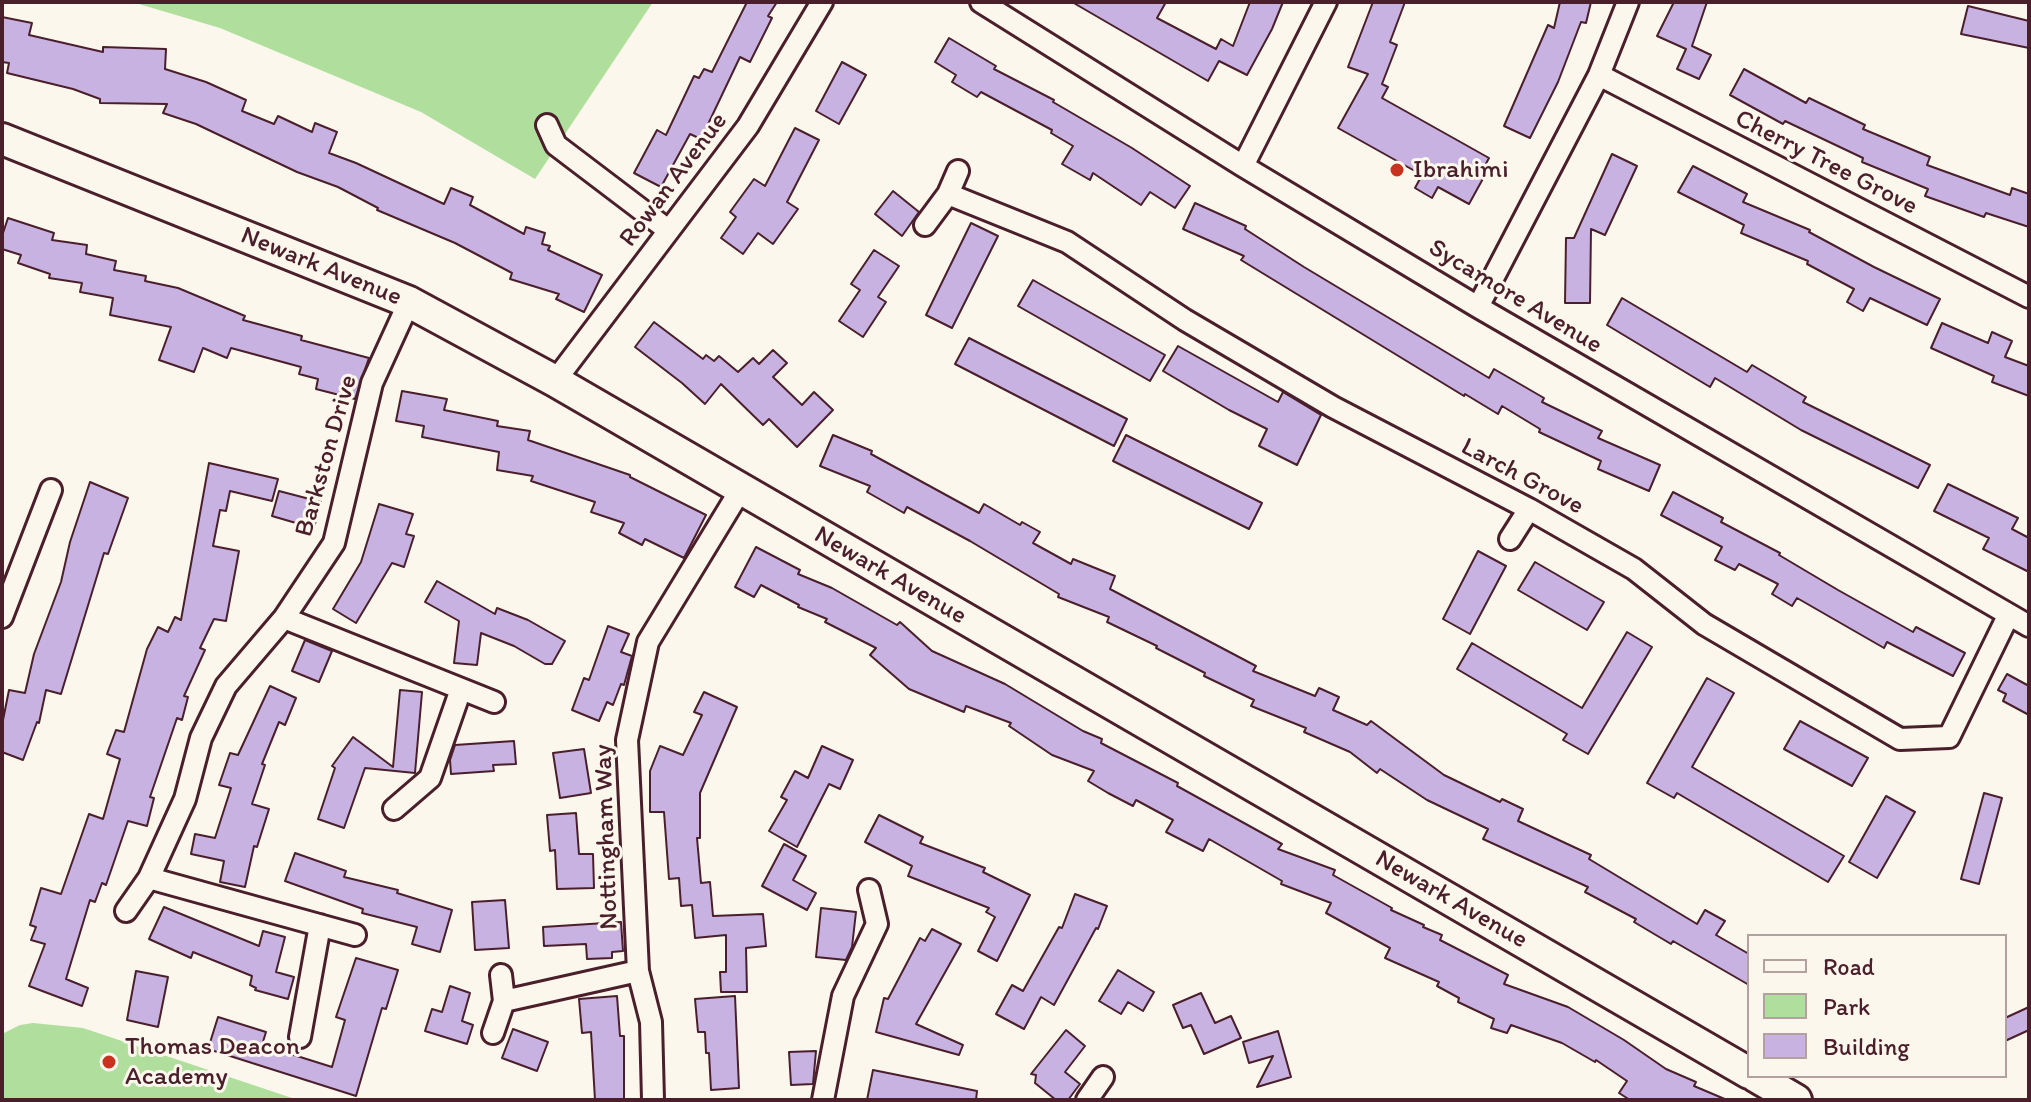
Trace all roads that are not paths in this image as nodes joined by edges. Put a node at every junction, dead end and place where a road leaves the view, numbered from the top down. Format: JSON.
{"nodes":[{"id":1,"x":822,"y":2,"type":"edge"},
{"id":2,"x":981,"y":2,"type":"edge"},
{"id":3,"x":1326,"y":2,"type":"edge"},
{"id":4,"x":1628,"y":2,"type":"edge"},
{"id":5,"x":1599,"y":75,"type":"junction"},
{"id":6,"x":547,"y":125,"type":"dead end"},
{"id":7,"x":2,"y":139,"type":"edge"},
{"id":8,"x":1243,"y":166,"type":"junction"},
{"id":9,"x":958,"y":171,"type":"dead end"},
{"id":10,"x":948,"y":194,"type":"junction"},
{"id":11,"x":925,"y":225,"type":"dead end"},
{"id":12,"x":668,"y":230,"type":"junction"},
{"id":13,"x":2029,"y":297,"type":"edge"},
{"id":14,"x":409,"y":302,"type":"junction"},
{"id":15,"x":1478,"y":307,"type":"junction"},
{"id":16,"x":555,"y":381,"type":"junction"},
{"id":17,"x":741,"y":489,"type":"junction"},
{"id":18,"x":51,"y":490,"type":"dead end"},
{"id":19,"x":1529,"y":509,"type":"junction"},
{"id":20,"x":1510,"y":539,"type":"dead end"},
{"id":21,"x":2008,"y":616,"type":"junction"},
{"id":22,"x":2,"y":617,"type":"edge"},
{"id":23,"x":284,"y":618,"type":"junction"},
{"id":24,"x":2029,"y":626,"type":"edge"},
{"id":25,"x":461,"y":689,"type":"junction"},
{"id":26,"x":494,"y":702,"type":"dead end"},
{"id":27,"x":394,"y":809,"type":"dead end"},
{"id":28,"x":149,"y":878,"type":"junction"},
{"id":29,"x":869,"y":890,"type":"dead end"},
{"id":30,"x":126,"y":911,"type":"dead end"},
{"id":31,"x":320,"y":925,"type":"junction"},
{"id":32,"x":355,"y":935,"type":"dead end"},
{"id":33,"x":638,"y":971,"type":"junction"},
{"id":34,"x":501,"y":975,"type":"dead end"},
{"id":35,"x":504,"y":1001,"type":"junction"},
{"id":36,"x":493,"y":1033,"type":"dead end"},
{"id":37,"x":300,"y":1037,"type":"dead end"},
{"id":38,"x":1747,"y":1072,"type":"edge"},
{"id":39,"x":1103,"y":1077,"type":"dead end"},
{"id":40,"x":1758,"y":1078,"type":"edge"},
{"id":41,"x":653,"y":1100,"type":"edge"},
{"id":42,"x":823,"y":1100,"type":"edge"},
{"id":43,"x":1087,"y":1100,"type":"edge"},
{"id":44,"x":1796,"y":1100,"type":"edge"}],
"edges":[{"from":1,"to":12,"type":"street","name":"Rowan Avenue"},
{"from":2,"to":8,"type":"street","name":"Sycamore Avenue"},
{"from":3,"to":8,"type":"street"},
{"from":4,"to":5,"type":"street"},
{"from":5,"to":13,"type":"street","name":"Cherry Tree Grove"},
{"from":5,"to":15,"type":"street"},
{"from":6,"to":12,"type":"street"},
{"from":7,"to":14,"type":"street","name":"Newark Avenue"},
{"from":8,"to":15,"type":"street","name":"Sycamore Avenue"},
{"from":9,"to":10,"type":"street"},
{"from":10,"to":11,"type":"street"},
{"from":10,"to":19,"type":"street","name":"Larch Grove"},
{"from":12,"to":16,"type":"street","name":"Rowan Avenue"},
{"from":14,"to":16,"type":"street","name":"Newark Avenue"},
{"from":14,"to":23,"type":"street","name":"Barkston Drive"},
{"from":15,"to":21,"type":"street","name":"Sycamore Avenue"},
{"from":16,"to":17,"type":"street","name":"Newark Avenue"},
{"from":17,"to":33,"type":"street","name":"Nottingham Way"},
{"from":17,"to":38,"type":"street","name":"Newark Avenue"},
{"from":18,"to":22,"type":"street"},
{"from":19,"to":20,"type":"street"},
{"from":19,"to":21,"type":"street","name":"Larch Grove"},
{"from":21,"to":24,"type":"street","name":"Sycamore Avenue"},
{"from":23,"to":25,"type":"street"},
{"from":23,"to":28,"type":"street","name":"Barkston Drive"},
{"from":25,"to":26,"type":"street"},
{"from":25,"to":27,"type":"street"},
{"from":28,"to":30,"type":"street","name":"Barkston Drive"},
{"from":28,"to":31,"type":"street"},
{"from":29,"to":42,"type":"street"},
{"from":31,"to":32,"type":"street"},
{"from":31,"to":37,"type":"street"},
{"from":33,"to":35,"type":"street"},
{"from":33,"to":41,"type":"street","name":"Nottingham Way"},
{"from":34,"to":35,"type":"street"},
{"from":35,"to":36,"type":"street"},
{"from":39,"to":43,"type":"street"},
{"from":40,"to":44,"type":"street"}]}
